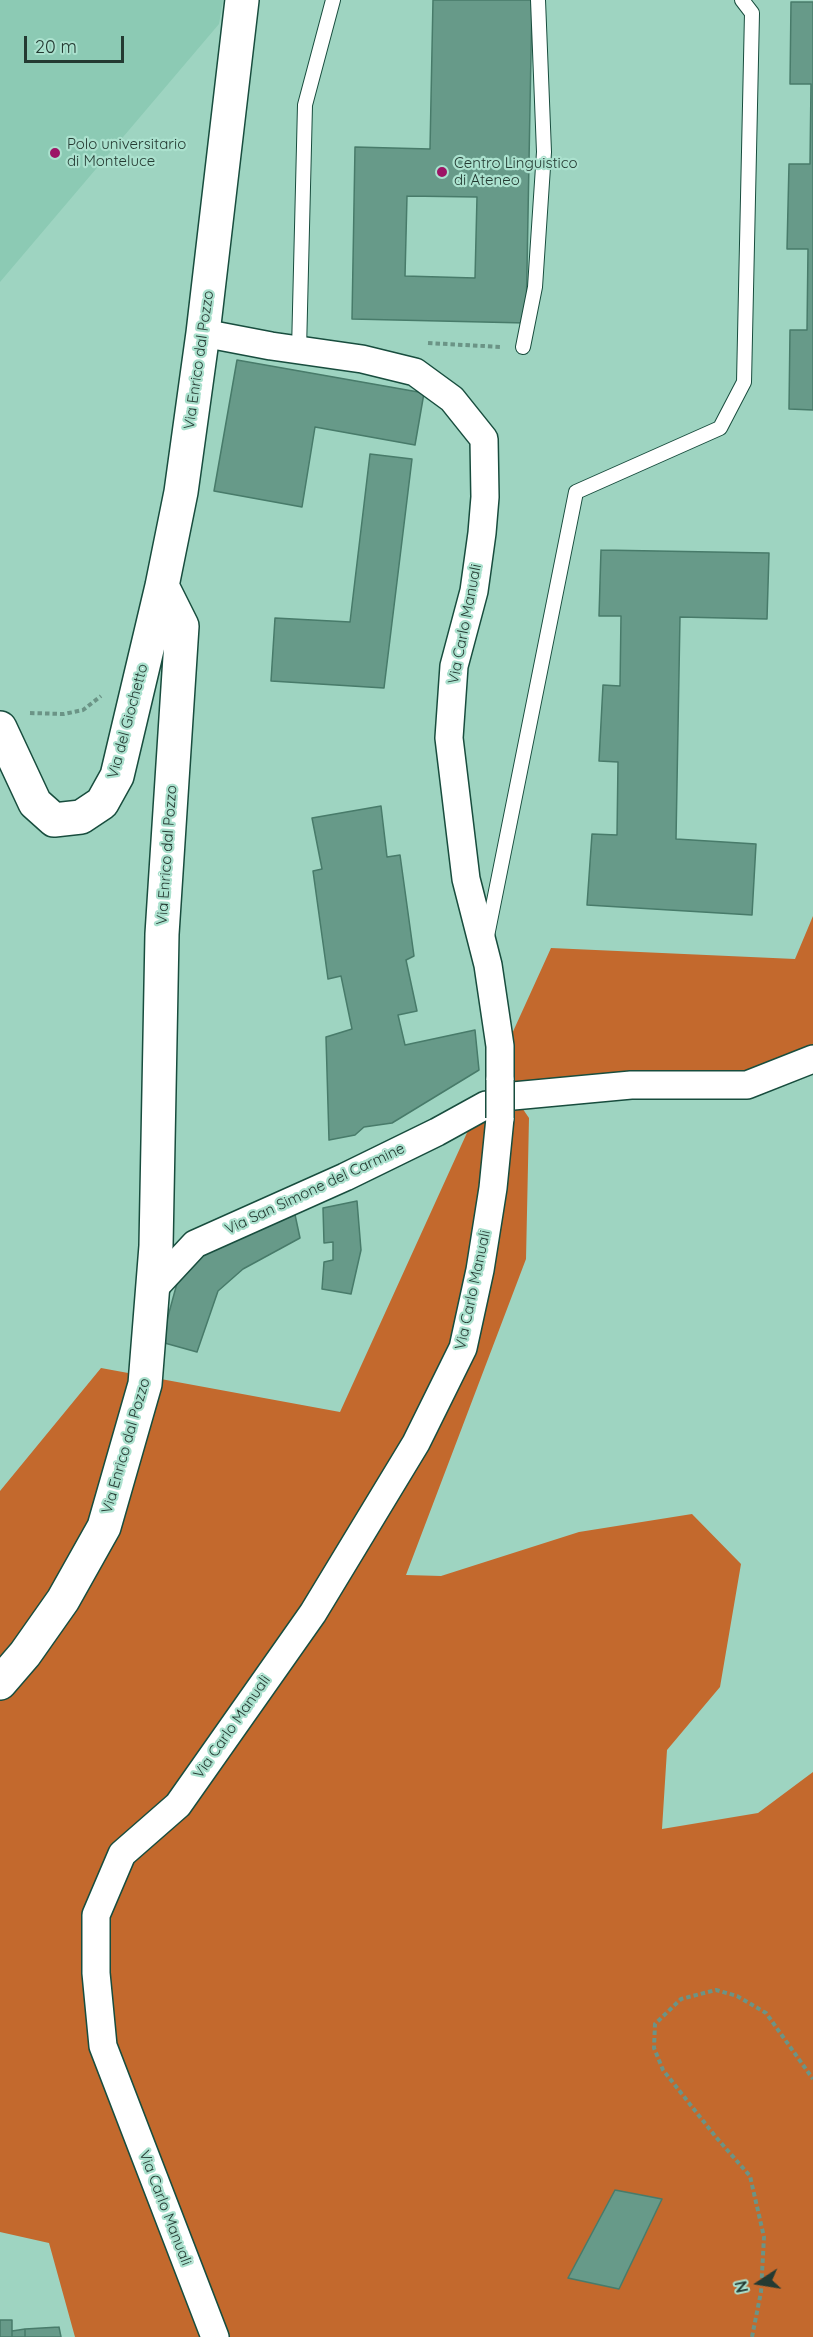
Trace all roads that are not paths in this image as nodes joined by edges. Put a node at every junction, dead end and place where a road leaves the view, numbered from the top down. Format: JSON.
{"nodes":[{"id":1,"x":242,"y":0,"type":"edge"},
{"id":2,"x":333,"y":0,"type":"edge"},
{"id":3,"x":538,"y":0,"type":"edge"},
{"id":4,"x":742,"y":0,"type":"edge"},
{"id":5,"x":203,"y":333,"type":"junction"},
{"id":6,"x":523,"y":347,"type":"dead end"},
{"id":7,"x":299,"y":350,"type":"junction"},
{"id":8,"x":162,"y":586,"type":"junction"},
{"id":9,"x":10,"y":719,"type":"edge"},
{"id":10,"x":484,"y":951,"type":"junction"},
{"id":11,"x":813,"y":1059,"type":"edge"},
{"id":12,"x":500,"y":1100,"type":"junction"},
{"id":13,"x":155,"y":1287,"type":"junction"},
{"id":14,"x":0,"y":1683,"type":"edge"},
{"id":15,"x":215,"y":2337,"type":"edge"}],
"edges":[{"from":1,"to":5,"type":"street","name":"Via Enrico dal Pozzo"},
{"from":2,"to":7,"type":"lane"},
{"from":3,"to":6,"type":"lane"},
{"from":4,"to":10,"type":"lane"},
{"from":5,"to":7,"type":"street","name":"Via Carlo Manuali"},
{"from":5,"to":8,"type":"street","name":"Via Enrico dal Pozzo"},
{"from":7,"to":10,"type":"street","name":"Via Carlo Manuali"},
{"from":8,"to":9,"type":"street","name":"Via del Giochetto"},
{"from":8,"to":13,"type":"street","name":"Via Enrico dal Pozzo"},
{"from":10,"to":12,"type":"street","name":"Via Carlo Manuali"},
{"from":11,"to":12,"type":"street","name":"Via San Simone del Carmine"},
{"from":12,"to":13,"type":"street","name":"Via San Simone del Carmine"},
{"from":12,"to":15,"type":"street","name":"Via Carlo Manuali"},
{"from":13,"to":14,"type":"street","name":"Via Enrico dal Pozzo"}]}
